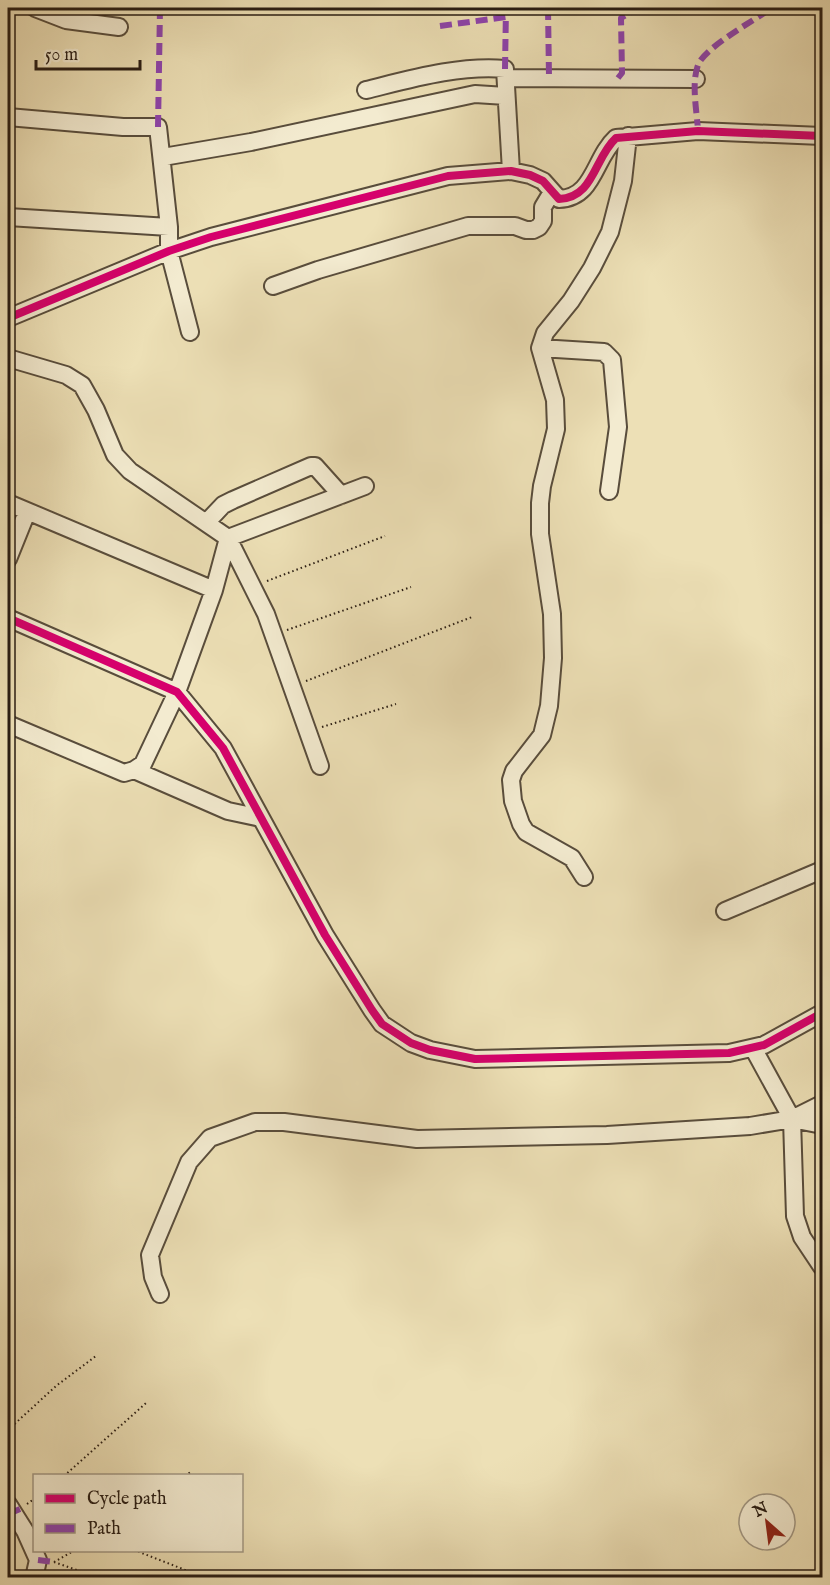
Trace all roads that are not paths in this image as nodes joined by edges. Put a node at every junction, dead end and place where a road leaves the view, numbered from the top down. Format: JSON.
{"nodes":[{"id":1,"x":35,"y":8,"type":"edge"},
{"id":2,"x":119,"y":27,"type":"dead end"},
{"id":3,"x":506,"y":78,"type":"junction"},
{"id":4,"x":696,"y":80,"type":"dead end"},
{"id":5,"x":366,"y":90,"type":"dead end"},
{"id":6,"x":506,"y":96,"type":"junction"},
{"id":7,"x":8,"y":117,"type":"edge"},
{"id":8,"x":628,"y":136,"type":"junction"},
{"id":9,"x":822,"y":136,"type":"edge"},
{"id":10,"x":163,"y":157,"type":"junction"},
{"id":11,"x":511,"y":171,"type":"junction"},
{"id":12,"x":552,"y":192,"type":"junction"},
{"id":13,"x":8,"y":217,"type":"edge"},
{"id":14,"x":169,"y":227,"type":"junction"},
{"id":15,"x":169,"y":251,"type":"junction"},
{"id":16,"x":273,"y":286,"type":"dead end"},
{"id":17,"x":8,"y":317,"type":"edge"},
{"id":18,"x":190,"y":333,"type":"dead end"},
{"id":19,"x":540,"y":348,"type":"junction"},
{"id":20,"x":8,"y":358,"type":"edge"},
{"id":21,"x":365,"y":486,"type":"dead end"},
{"id":22,"x":609,"y":491,"type":"dead end"},
{"id":23,"x":341,"y":495,"type":"junction"},
{"id":24,"x":8,"y":503,"type":"edge"},
{"id":25,"x":27,"y":512,"type":"junction"},
{"id":26,"x":206,"y":523,"type":"junction"},
{"id":27,"x":228,"y":538,"type":"junction"},
{"id":28,"x":8,"y":559,"type":"edge"},
{"id":29,"x":214,"y":590,"type":"junction"},
{"id":30,"x":8,"y":618,"type":"edge"},
{"id":31,"x":177,"y":692,"type":"junction"},
{"id":32,"x":8,"y":724,"type":"edge"},
{"id":33,"x":320,"y":766,"type":"dead end"},
{"id":34,"x":134,"y":770,"type":"junction"},
{"id":35,"x":261,"y":818,"type":"junction"},
{"id":36,"x":822,"y":870,"type":"edge"},
{"id":37,"x":584,"y":877,"type":"dead end"},
{"id":38,"x":724,"y":911,"type":"dead end"},
{"id":39,"x":822,"y":1013,"type":"edge"},
{"id":40,"x":753,"y":1048,"type":"junction"},
{"id":41,"x":822,"y":1104,"type":"edge"},
{"id":42,"x":792,"y":1119,"type":"junction"},
{"id":43,"x":822,"y":1125,"type":"edge"},
{"id":44,"x":822,"y":1267,"type":"edge"},
{"id":45,"x":160,"y":1294,"type":"dead end"},
{"id":46,"x":8,"y":1504,"type":"edge"},
{"id":47,"x":33,"y":1549,"type":"edge"},
{"id":48,"x":34,"y":1552,"type":"edge"},
{"id":49,"x":34,"y":1578,"type":"edge"}],
"edges":[{"from":1,"to":2,"type":"street"},
{"from":3,"to":4,"type":"street"},
{"from":3,"to":5,"type":"street"},
{"from":3,"to":6,"type":"street"},
{"from":6,"to":10,"type":"street"},
{"from":6,"to":11,"type":"street"},
{"from":7,"to":10,"type":"street"},
{"from":8,"to":9,"type":"street"},
{"from":8,"to":12,"type":"street"},
{"from":8,"to":19,"type":"street"},
{"from":10,"to":14,"type":"street"},
{"from":11,"to":12,"type":"street"},
{"from":11,"to":15,"type":"street"},
{"from":12,"to":16,"type":"street"},
{"from":13,"to":14,"type":"street"},
{"from":14,"to":15,"type":"street"},
{"from":15,"to":17,"type":"street"},
{"from":15,"to":18,"type":"street"},
{"from":19,"to":22,"type":"street"},
{"from":19,"to":37,"type":"street"},
{"from":20,"to":26,"type":"street"},
{"from":21,"to":23,"type":"street"},
{"from":23,"to":26,"type":"street"},
{"from":23,"to":27,"type":"street"},
{"from":24,"to":25,"type":"street"},
{"from":25,"to":28,"type":"street"},
{"from":25,"to":29,"type":"street"},
{"from":26,"to":27,"type":"street"},
{"from":27,"to":29,"type":"street"},
{"from":27,"to":33,"type":"street"},
{"from":29,"to":31,"type":"street"},
{"from":30,"to":31,"type":"street"},
{"from":31,"to":34,"type":"street"},
{"from":31,"to":35,"type":"street"},
{"from":32,"to":34,"type":"street"},
{"from":34,"to":35,"type":"street"},
{"from":35,"to":40,"type":"street"},
{"from":36,"to":38,"type":"street"},
{"from":39,"to":40,"type":"street"},
{"from":40,"to":42,"type":"street"},
{"from":41,"to":42,"type":"street"},
{"from":42,"to":43,"type":"street"},
{"from":42,"to":44,"type":"street"},
{"from":42,"to":45,"type":"street"},
{"from":46,"to":47,"type":"street"},
{"from":48,"to":49,"type":"street"}]}
